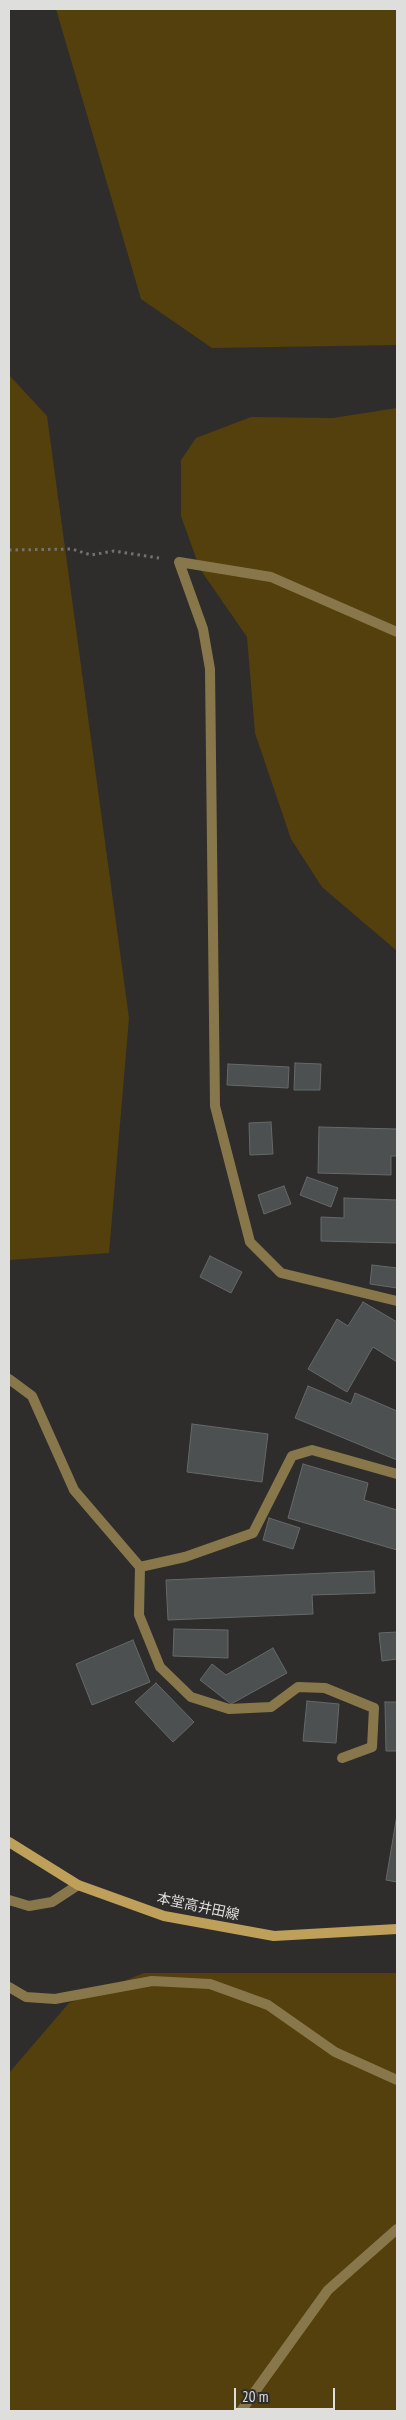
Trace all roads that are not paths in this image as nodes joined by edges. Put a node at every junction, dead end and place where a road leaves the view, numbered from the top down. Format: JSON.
{"nodes":[{"id":1,"x":397,"y":632,"type":"edge"},
{"id":2,"x":397,"y":1300,"type":"edge"},
{"id":3,"x":9,"y":1379,"type":"edge"},
{"id":4,"x":397,"y":1474,"type":"edge"},
{"id":5,"x":140,"y":1567,"type":"junction"},
{"id":6,"x":342,"y":1758,"type":"dead end"},
{"id":7,"x":9,"y":1842,"type":"edge"},
{"id":8,"x":78,"y":1885,"type":"junction"},
{"id":9,"x":9,"y":1900,"type":"edge"},
{"id":10,"x":397,"y":1929,"type":"edge"},
{"id":11,"x":9,"y":1987,"type":"edge"},
{"id":12,"x":397,"y":2080,"type":"edge"},
{"id":13,"x":397,"y":2229,"type":"edge"},
{"id":14,"x":241,"y":2411,"type":"edge"}],
"edges":[{"from":1,"to":2,"type":"street"},
{"from":3,"to":5,"type":"street"},
{"from":4,"to":5,"type":"street"},
{"from":5,"to":6,"type":"street"},
{"from":7,"to":8,"type":"main road","name":"本堂高井田線"},
{"from":8,"to":9,"type":"street"},
{"from":8,"to":10,"type":"main road","name":"本堂高井田線"},
{"from":11,"to":12,"type":"street"},
{"from":13,"to":14,"type":"street"}]}
